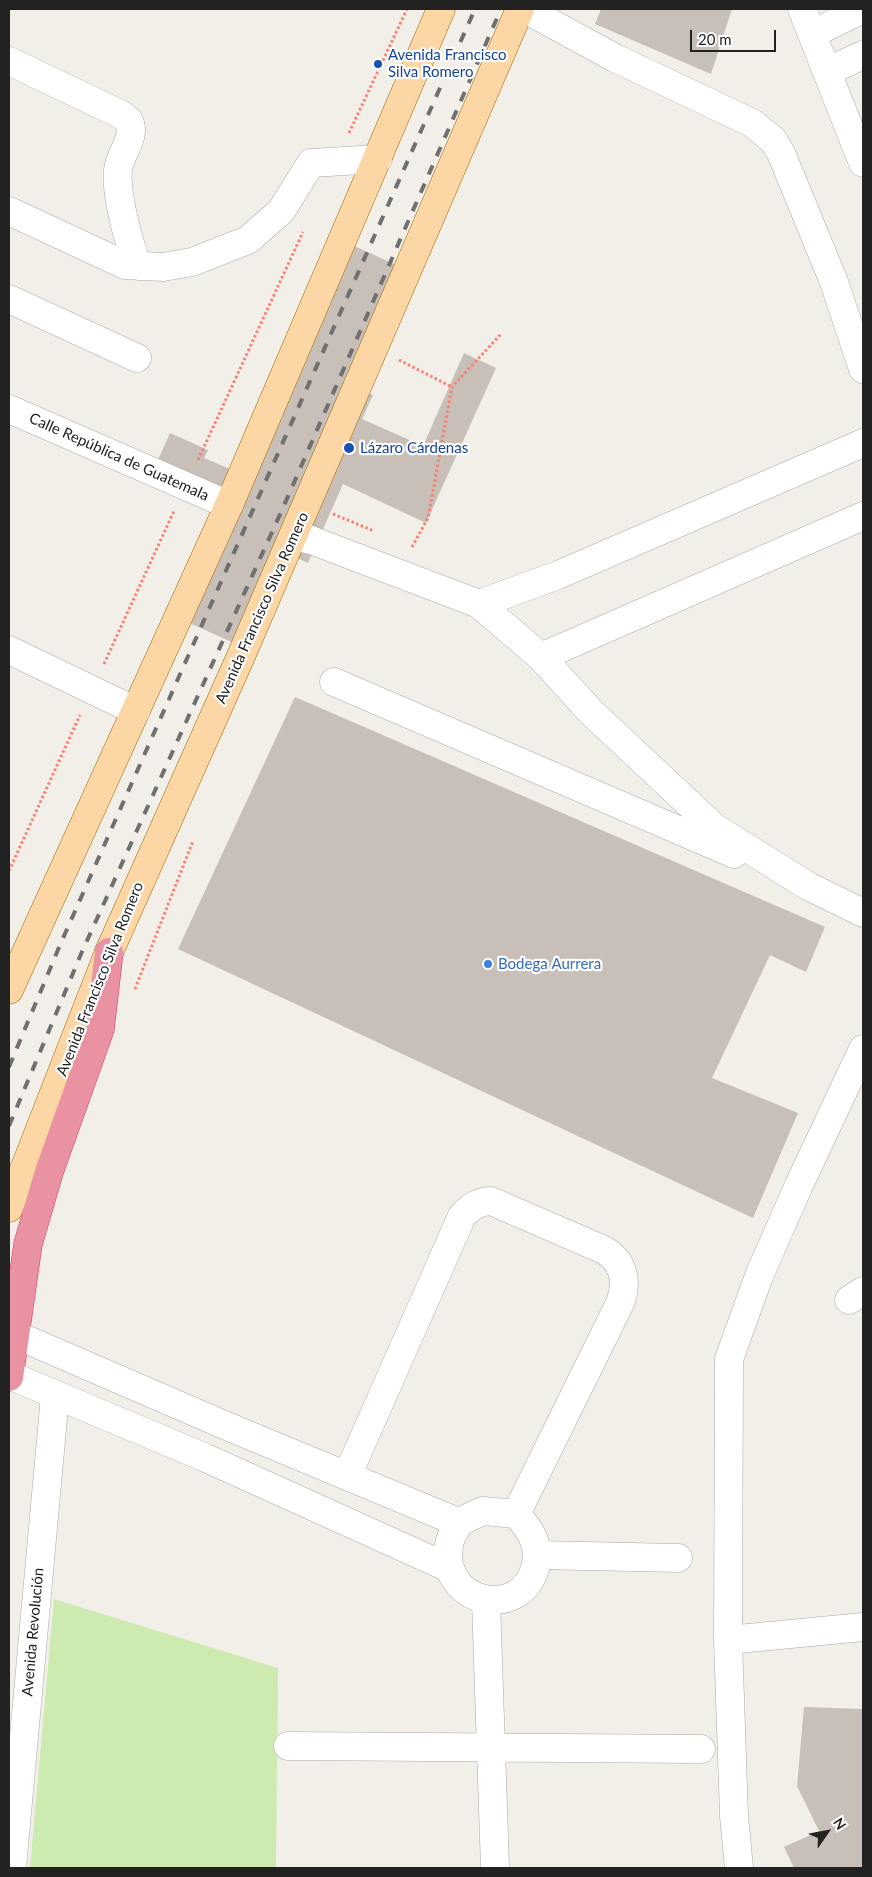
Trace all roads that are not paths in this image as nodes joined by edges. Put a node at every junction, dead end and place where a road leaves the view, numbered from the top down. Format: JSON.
{"nodes":[{"id":1,"x":441,"y":9,"type":"edge"},
{"id":2,"x":520,"y":9,"type":"edge"},
{"id":3,"x":525,"y":9,"type":"edge"},
{"id":4,"x":802,"y":9,"type":"edge"},
{"id":5,"x":863,"y":9,"type":"edge"},
{"id":6,"x":812,"y":34,"type":"junction"},
{"id":7,"x":863,"y":55,"type":"edge"},
{"id":8,"x":9,"y":61,"type":"edge"},
{"id":9,"x":828,"y":71,"type":"junction"},
{"id":10,"x":378,"y":159,"type":"junction"},
{"id":11,"x":863,"y":163,"type":"edge"},
{"id":12,"x":9,"y":211,"type":"edge"},
{"id":13,"x":138,"y":266,"type":"junction"},
{"id":14,"x":9,"y":299,"type":"edge"},
{"id":15,"x":137,"y":358,"type":"dead end"},
{"id":16,"x":863,"y":369,"type":"edge"},
{"id":17,"x":9,"y":409,"type":"edge"},
{"id":18,"x":863,"y":443,"type":"edge"},
{"id":19,"x":229,"y":505,"type":"junction"},
{"id":20,"x":863,"y":516,"type":"edge"},
{"id":21,"x":293,"y":536,"type":"junction"},
{"id":22,"x":479,"y":604,"type":"junction"},
{"id":23,"x":9,"y":650,"type":"edge"},
{"id":24,"x":540,"y":657,"type":"junction"},
{"id":25,"x":334,"y":682,"type":"dead end"},
{"id":26,"x":136,"y":711,"type":"junction"},
{"id":27,"x":808,"y":886,"type":"junction"},
{"id":28,"x":863,"y":912,"type":"edge"},
{"id":29,"x":109,"y":952,"type":"junction"},
{"id":30,"x":9,"y":990,"type":"edge"},
{"id":31,"x":863,"y":1049,"type":"edge"},
{"id":32,"x":9,"y":1208,"type":"edge"},
{"id":33,"x":14,"y":1334,"type":"junction"},
{"id":34,"x":9,"y":1376,"type":"edge"},
{"id":35,"x":55,"y":1396,"type":"junction"},
{"id":36,"x":222,"y":1424,"type":"junction"},
{"id":37,"x":206,"y":1458,"type":"junction"},
{"id":38,"x":347,"y":1476,"type":"junction"},
{"id":39,"x":516,"y":1514,"type":"junction"},
{"id":40,"x":460,"y":1523,"type":"junction"},
{"id":41,"x":538,"y":1555,"type":"junction"},
{"id":42,"x":678,"y":1558,"type":"dead end"},
{"id":43,"x":449,"y":1568,"type":"junction"},
{"id":44,"x":486,"y":1601,"type":"junction"},
{"id":45,"x":863,"y":1627,"type":"edge"},
{"id":46,"x":728,"y":1640,"type":"junction"},
{"id":47,"x":288,"y":1746,"type":"dead end"},
{"id":48,"x":491,"y":1746,"type":"junction"},
{"id":49,"x":701,"y":1749,"type":"dead end"},
{"id":50,"x":12,"y":1868,"type":"edge"},
{"id":51,"x":495,"y":1868,"type":"edge"},
{"id":52,"x":739,"y":1868,"type":"edge"}],
"edges":[{"from":1,"to":10,"type":"main road"},
{"from":2,"to":21,"type":"main road","name":"Avenida Francisco Silva Romero"},
{"from":3,"to":16,"type":"street"},
{"from":4,"to":6,"type":"street"},
{"from":5,"to":6,"type":"street"},
{"from":6,"to":9,"type":"street"},
{"from":7,"to":9,"type":"street"},
{"from":8,"to":13,"type":"street"},
{"from":9,"to":11,"type":"street"},
{"from":10,"to":13,"type":"street"},
{"from":10,"to":19,"type":"main road"},
{"from":12,"to":13,"type":"street"},
{"from":14,"to":15,"type":"street"},
{"from":17,"to":19,"type":"street","name":"Calle República de Guatemala"},
{"from":18,"to":22,"type":"street"},
{"from":19,"to":26,"type":"main road"},
{"from":20,"to":24,"type":"street"},
{"from":21,"to":22,"type":"street"},
{"from":21,"to":29,"type":"main road","name":"Avenida Francisco Silva Romero"},
{"from":22,"to":24,"type":"street"},
{"from":23,"to":26,"type":"street"},
{"from":24,"to":27,"type":"street"},
{"from":25,"to":27,"type":"street"},
{"from":26,"to":30,"type":"main road"},
{"from":27,"to":28,"type":"street"},
{"from":29,"to":32,"type":"main road","name":"Avenida Francisco Silva Romero"},
{"from":29,"to":33,"type":"highway"},
{"from":31,"to":46,"type":"street"},
{"from":33,"to":34,"type":"highway"},
{"from":33,"to":36,"type":"street"},
{"from":34,"to":35,"type":"street"},
{"from":35,"to":37,"type":"street"},
{"from":35,"to":50,"type":"street","name":"Avenida Revolución"},
{"from":36,"to":37,"type":"street"},
{"from":36,"to":38,"type":"street"},
{"from":37,"to":43,"type":"street"},
{"from":38,"to":39,"type":"street"},
{"from":38,"to":40,"type":"street"},
{"from":39,"to":40,"type":"street"},
{"from":39,"to":41,"type":"street"},
{"from":40,"to":43,"type":"street"},
{"from":41,"to":42,"type":"street"},
{"from":41,"to":44,"type":"street"},
{"from":43,"to":44,"type":"street"},
{"from":44,"to":48,"type":"street"},
{"from":45,"to":46,"type":"street"},
{"from":46,"to":52,"type":"street"},
{"from":47,"to":48,"type":"street"},
{"from":48,"to":49,"type":"street"},
{"from":48,"to":51,"type":"street"}]}
